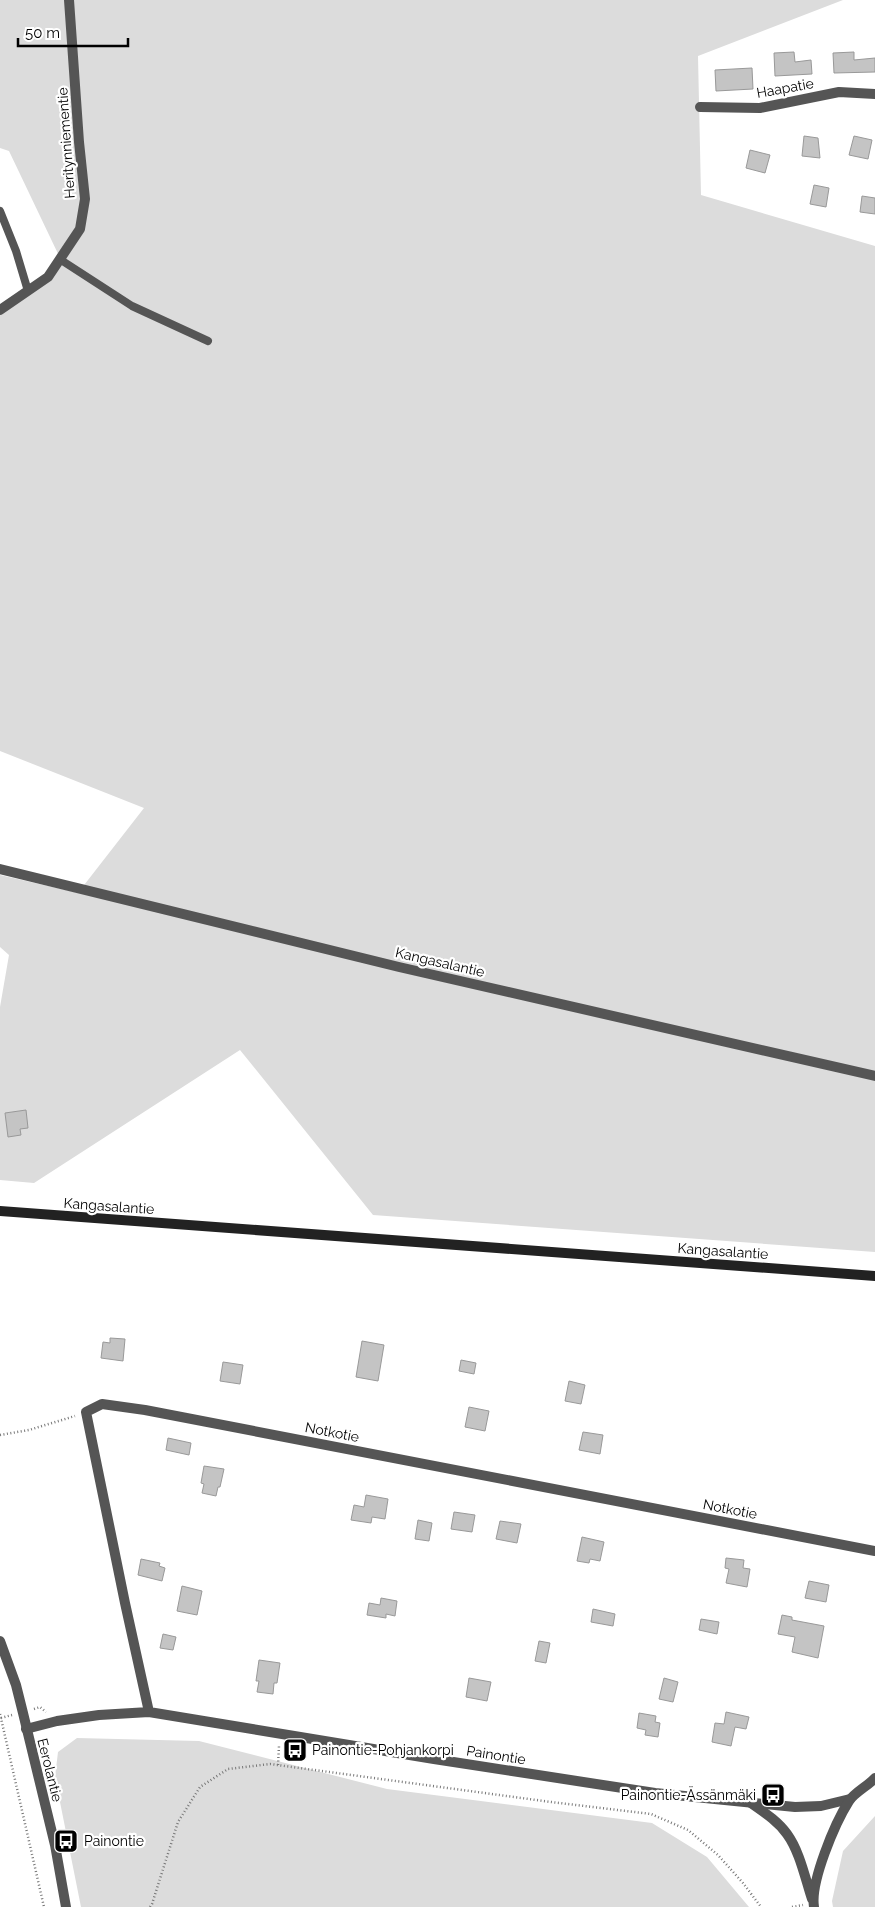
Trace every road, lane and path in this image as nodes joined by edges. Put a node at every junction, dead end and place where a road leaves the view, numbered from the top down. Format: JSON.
{"nodes":[{"id":1,"x":69,"y":0,"type":"edge"},
{"id":2,"x":875,"y":94,"type":"edge"},
{"id":3,"x":700,"y":107,"type":"dead end"},
{"id":4,"x":0,"y":211,"type":"edge"},
{"id":5,"x":61,"y":260,"type":"junction"},
{"id":6,"x":28,"y":291,"type":"junction"},
{"id":7,"x":0,"y":310,"type":"edge"},
{"id":8,"x":208,"y":341,"type":"dead end"},
{"id":9,"x":0,"y":869,"type":"edge"},
{"id":10,"x":875,"y":1076,"type":"edge"},
{"id":11,"x":0,"y":1212,"type":"edge"},
{"id":12,"x":875,"y":1276,"type":"edge"},
{"id":13,"x":86,"y":1412,"type":"junction"},
{"id":14,"x":0,"y":1435,"type":"edge"},
{"id":15,"x":875,"y":1551,"type":"edge"},
{"id":16,"x":0,"y":1641,"type":"edge"},
{"id":17,"x":2,"y":1654,"type":"edge"},
{"id":18,"x":149,"y":1712,"type":"junction"},
{"id":19,"x":0,"y":1714,"type":"edge"},
{"id":20,"x":26,"y":1729,"type":"junction"},
{"id":21,"x":279,"y":1733,"type":"junction"},
{"id":22,"x":278,"y":1765,"type":"junction"},
{"id":23,"x":875,"y":1778,"type":"edge"},
{"id":24,"x":850,"y":1799,"type":"junction"},
{"id":25,"x":748,"y":1801,"type":"junction"},
{"id":26,"x":813,"y":1903,"type":"edge"},
{"id":27,"x":44,"y":1907,"type":"edge"},
{"id":28,"x":66,"y":1907,"type":"edge"},
{"id":29,"x":150,"y":1907,"type":"edge"},
{"id":30,"x":761,"y":1907,"type":"edge"}],
"edges":[{"from":1,"to":5,"type":"street","name":"Heritynniementie"},
{"from":2,"to":3,"type":"street","name":"Haapatie"},
{"from":4,"to":6,"type":"lane"},
{"from":5,"to":6,"type":"street","name":"Heritynniementie"},
{"from":5,"to":8,"type":"lane"},
{"from":6,"to":7,"type":"street","name":"Heritynniementie"},
{"from":9,"to":10,"type":"street","name":"Kangasalantie"},
{"from":11,"to":12,"type":"main road","name":"Kangasalantie"},
{"from":13,"to":14,"type":"path"},
{"from":13,"to":15,"type":"street","name":"Notkotie"},
{"from":13,"to":18,"type":"street"},
{"from":16,"to":17,"type":"street","name":"Eerolantie"},
{"from":17,"to":20,"type":"street","name":"Eerolantie"},
{"from":18,"to":20,"type":"street","name":"Painontie"},
{"from":18,"to":21,"type":"street","name":"Painontie"},
{"from":19,"to":27,"type":"path"},
{"from":20,"to":28,"type":"street","name":"Eerolantie"},
{"from":21,"to":22,"type":"path"},
{"from":21,"to":25,"type":"street","name":"Painontie"},
{"from":22,"to":29,"type":"path"},
{"from":22,"to":30,"type":"path"},
{"from":23,"to":24,"type":"street"},
{"from":24,"to":25,"type":"street","name":"Painontie"},
{"from":24,"to":26,"type":"street"},
{"from":25,"to":26,"type":"street"}]}
